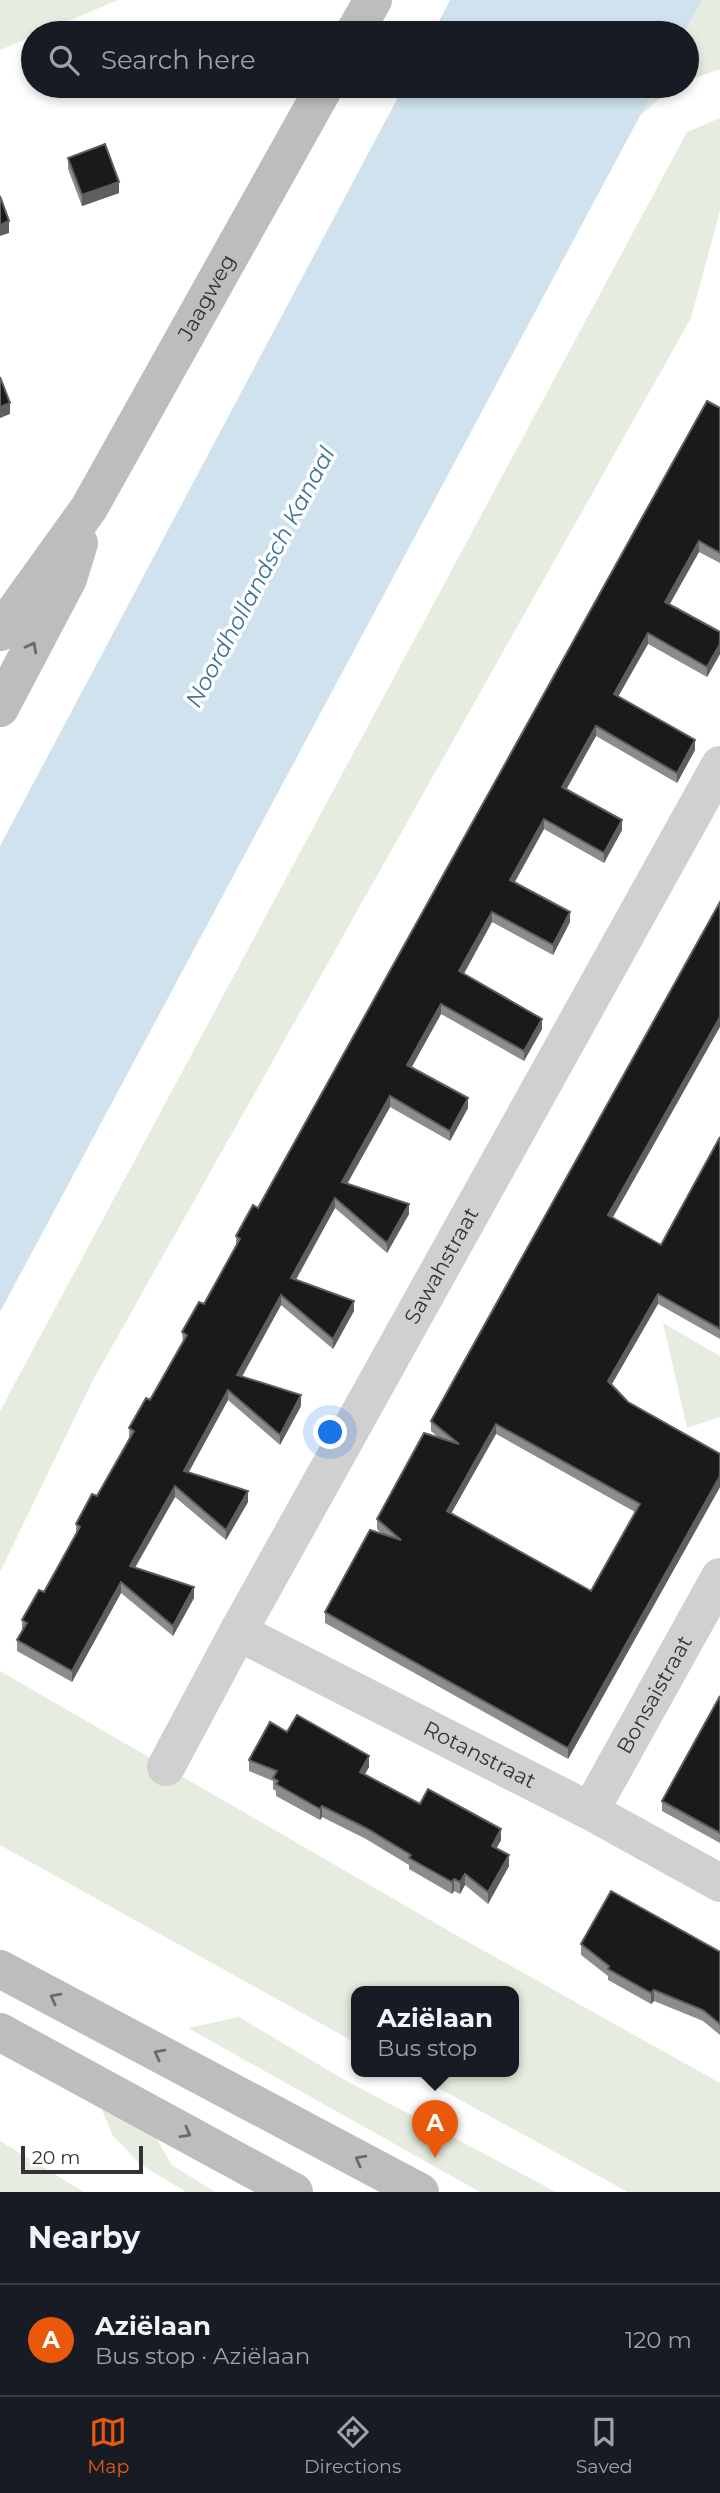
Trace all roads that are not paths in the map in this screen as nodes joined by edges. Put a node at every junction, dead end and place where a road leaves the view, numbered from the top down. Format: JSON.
{"nodes":[{"id":1,"x":373,"y":0,"type":"edge"},
{"id":2,"x":361,"y":21,"type":"edge"},
{"id":3,"x":318,"y":98,"type":"edge"},
{"id":4,"x":89,"y":508,"type":"junction"},
{"id":5,"x":0,"y":632,"type":"edge"},
{"id":6,"x":0,"y":708,"type":"edge"},
{"id":7,"x":720,"y":765,"type":"edge"},
{"id":8,"x":720,"y":1577,"type":"edge"},
{"id":9,"x":237,"y":1632,"type":"junction"},
{"id":10,"x":166,"y":1767,"type":"dead end"},
{"id":11,"x":590,"y":1811,"type":"junction"},
{"id":12,"x":720,"y":1883,"type":"edge"},
{"id":13,"x":0,"y":1969,"type":"edge"},
{"id":14,"x":0,"y":2032,"type":"edge"},
{"id":15,"x":293,"y":2192,"type":"edge"},
{"id":16,"x":420,"y":2192,"type":"edge"}],
"edges":[{"from":1,"to":2,"type":"main road"},
{"from":3,"to":4,"type":"main road","name":"Jaagweg"},
{"from":4,"to":5,"type":"main road","name":"Jaagweg"},
{"from":6,"to":4,"type":"main road","name":"Jaagweg","one_way":true},
{"from":7,"to":9,"type":"street","name":"Sawahstraat"},
{"from":8,"to":11,"type":"street","name":"Bonsaistraat"},
{"from":9,"to":10,"type":"street","name":"Sawahstraat"},
{"from":9,"to":11,"type":"street","name":"Rotanstraat"},
{"from":11,"to":12,"type":"street","name":"Rotanstraat"},
{"from":16,"to":13,"type":"main road","one_way":true},
{"from":14,"to":15,"type":"main road","one_way":true}]}
